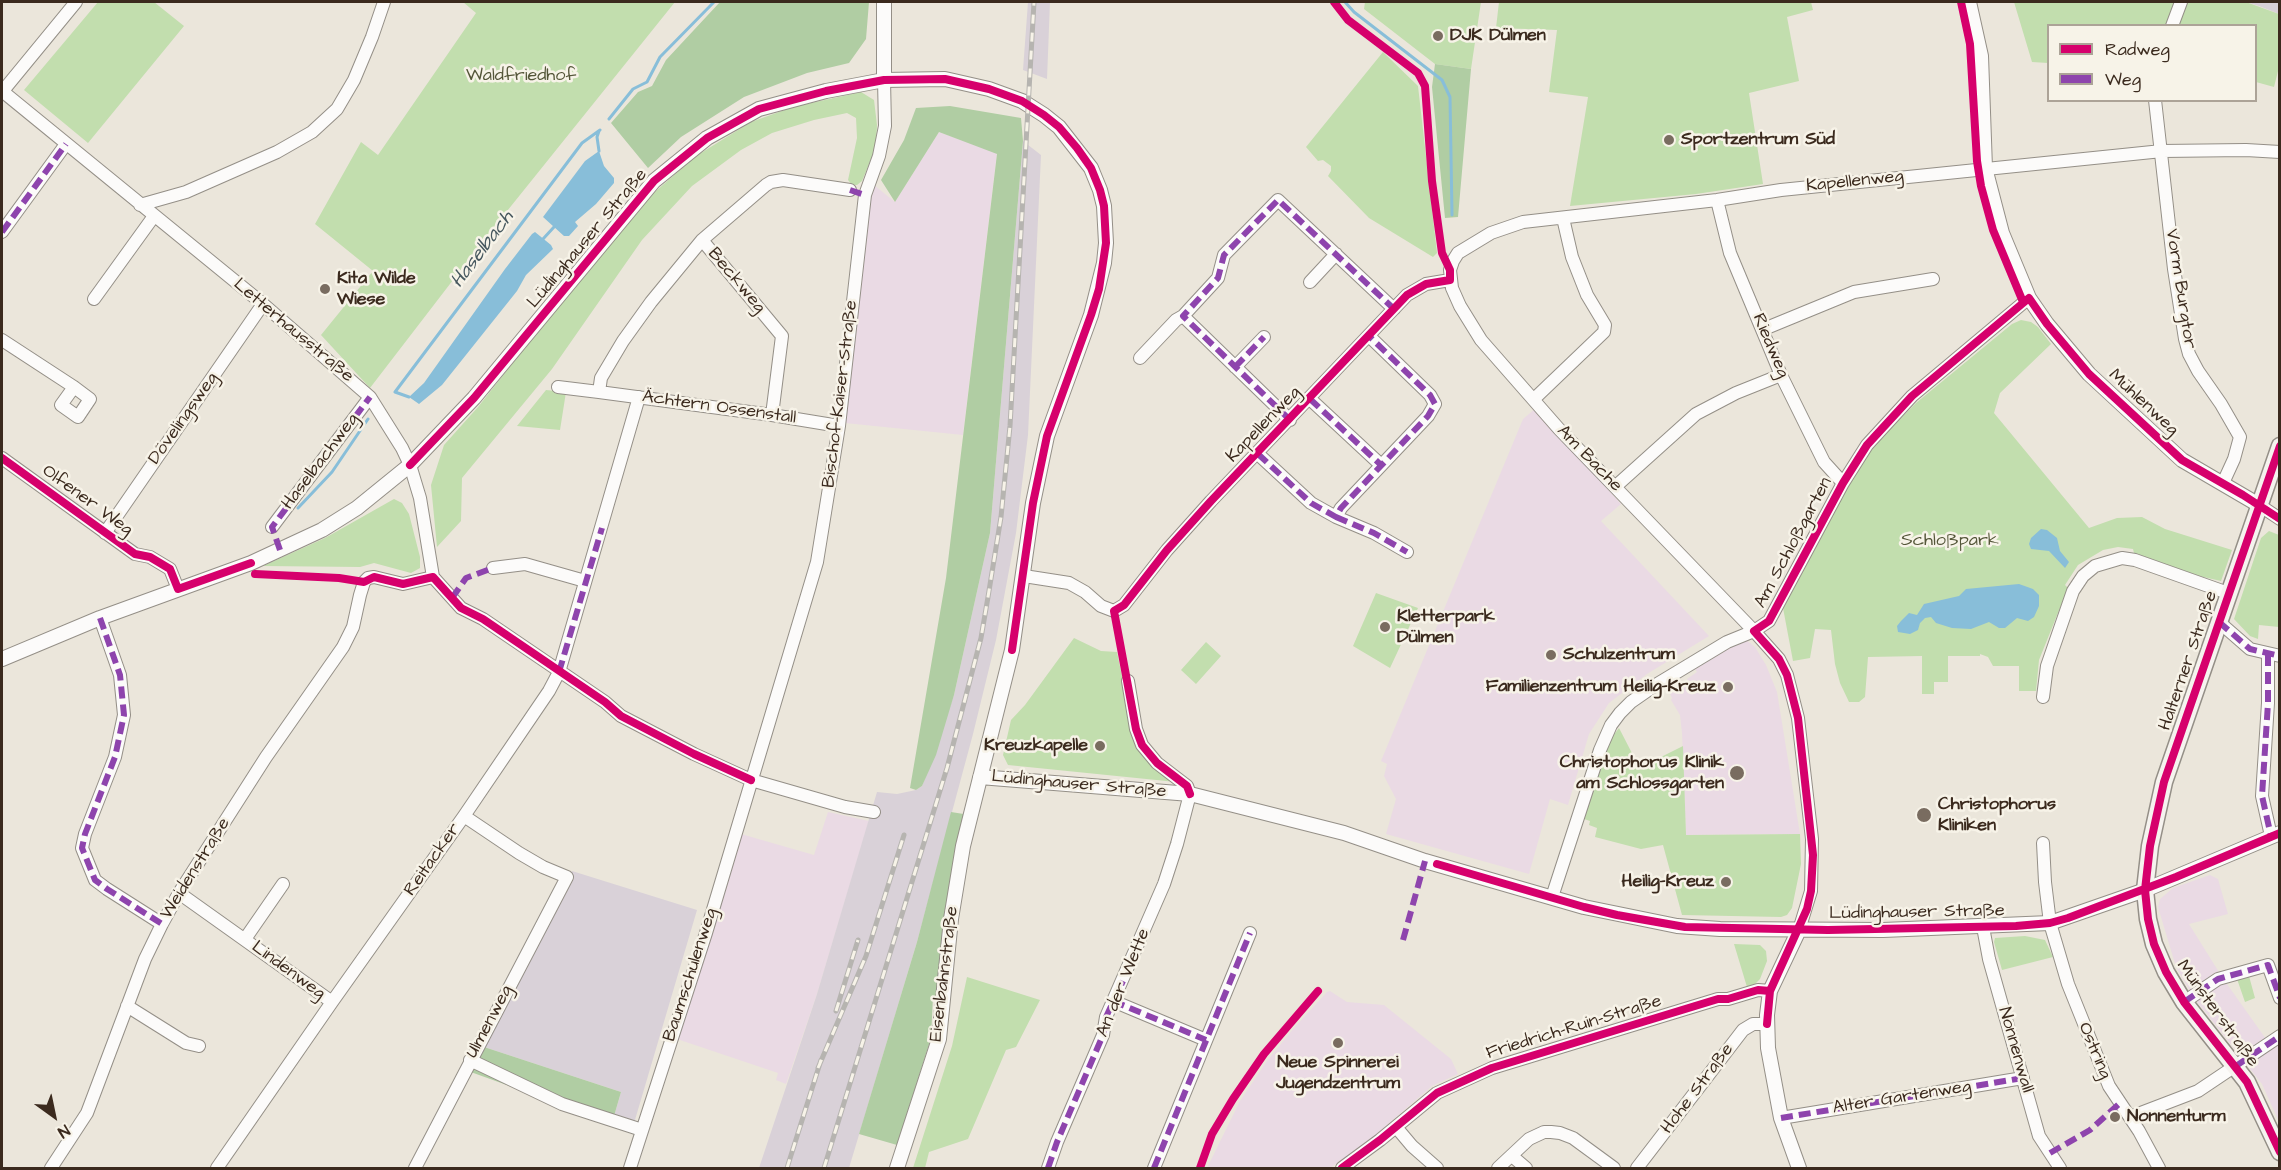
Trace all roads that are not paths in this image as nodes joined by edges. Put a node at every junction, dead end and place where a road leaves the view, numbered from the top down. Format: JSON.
{"nodes":[{"id":1,"x":76,"y":2,"type":"edge"},
{"id":2,"x":384,"y":2,"type":"edge"},
{"id":3,"x":884,"y":2,"type":"edge"},
{"id":4,"x":1969,"y":2,"type":"edge"},
{"id":5,"x":2181,"y":2,"type":"edge"},
{"id":6,"x":2173,"y":24,"type":"edge"},
{"id":7,"x":884,"y":80,"type":"junction"},
{"id":8,"x":2,"y":92,"type":"edge"},
{"id":9,"x":2155,"y":102,"type":"edge"},
{"id":10,"x":66,"y":144,"type":"junction"},
{"id":11,"x":2162,"y":151,"type":"junction"},
{"id":12,"x":2280,"y":152,"type":"edge"},
{"id":13,"x":1985,"y":168,"type":"junction"},
{"id":14,"x":850,"y":190,"type":"dead end"},
{"id":15,"x":1718,"y":200,"type":"junction"},
{"id":16,"x":140,"y":205,"type":"junction"},
{"id":17,"x":153,"y":216,"type":"junction"},
{"id":18,"x":1563,"y":218,"type":"junction"},
{"id":19,"x":2,"y":232,"type":"edge"},
{"id":20,"x":702,"y":240,"type":"junction"},
{"id":21,"x":1336,"y":254,"type":"junction"},
{"id":22,"x":1450,"y":275,"type":"junction"},
{"id":23,"x":1933,"y":279,"type":"dead end"},
{"id":24,"x":1310,"y":282,"type":"dead end"},
{"id":25,"x":94,"y":298,"type":"dead end"},
{"id":26,"x":2029,"y":298,"type":"junction"},
{"id":27,"x":263,"y":304,"type":"junction"},
{"id":28,"x":1394,"y":309,"type":"junction"},
{"id":29,"x":1183,"y":316,"type":"junction"},
{"id":30,"x":1764,"y":329,"type":"junction"},
{"id":31,"x":1369,"y":336,"type":"junction"},
{"id":32,"x":1264,"y":337,"type":"dead end"},
{"id":33,"x":2,"y":340,"type":"edge"},
{"id":34,"x":1140,"y":358,"type":"dead end"},
{"id":35,"x":1235,"y":367,"type":"junction"},
{"id":36,"x":1781,"y":375,"type":"junction"},
{"id":37,"x":74,"y":387,"type":"junction"},
{"id":38,"x":558,"y":387,"type":"dead end"},
{"id":39,"x":599,"y":392,"type":"junction"},
{"id":40,"x":370,"y":397,"type":"junction"},
{"id":41,"x":639,"y":397,"type":"junction"},
{"id":42,"x":1310,"y":399,"type":"junction"},
{"id":43,"x":1534,"y":399,"type":"junction"},
{"id":44,"x":772,"y":415,"type":"junction"},
{"id":45,"x":1290,"y":420,"type":"junction"},
{"id":46,"x":839,"y":426,"type":"junction"},
{"id":47,"x":2280,"y":446,"type":"edge"},
{"id":48,"x":1258,"y":454,"type":"junction"},
{"id":49,"x":2,"y":458,"type":"edge"},
{"id":50,"x":410,"y":465,"type":"junction"},
{"id":51,"x":1382,"y":465,"type":"junction"},
{"id":52,"x":1843,"y":483,"type":"junction"},
{"id":53,"x":2223,"y":483,"type":"junction"},
{"id":54,"x":1616,"y":486,"type":"junction"},
{"id":55,"x":2259,"y":505,"type":"junction"},
{"id":56,"x":1336,"y":517,"type":"junction"},
{"id":57,"x":2280,"y":519,"type":"edge"},
{"id":58,"x":272,"y":527,"type":"dead end"},
{"id":59,"x":105,"y":533,"type":"junction"},
{"id":60,"x":1407,"y":552,"type":"dead end"},
{"id":61,"x":493,"y":568,"type":"dead end"},
{"id":62,"x":1024,"y":576,"type":"junction"},
{"id":63,"x":433,"y":577,"type":"junction"},
{"id":64,"x":585,"y":581,"type":"junction"},
{"id":65,"x":178,"y":589,"type":"junction"},
{"id":66,"x":2228,"y":593,"type":"junction"},
{"id":67,"x":100,"y":618,"type":"junction"},
{"id":68,"x":2218,"y":622,"type":"junction"},
{"id":69,"x":1754,"y":631,"type":"junction"},
{"id":70,"x":2274,"y":655,"type":"edge"},
{"id":71,"x":2,"y":659,"type":"edge"},
{"id":72,"x":559,"y":672,"type":"junction"},
{"id":73,"x":1128,"y":681,"type":"dead end"},
{"id":74,"x":2043,"y":697,"type":"dead end"},
{"id":75,"x":980,"y":777,"type":"junction"},
{"id":76,"x":751,"y":780,"type":"junction"},
{"id":77,"x":1190,"y":795,"type":"junction"},
{"id":78,"x":874,"y":812,"type":"dead end"},
{"id":79,"x":464,"y":816,"type":"junction"},
{"id":80,"x":2275,"y":835,"type":"edge"},
{"id":81,"x":2043,"y":843,"type":"dead end"},
{"id":82,"x":283,"y":884,"type":"dead end"},
{"id":83,"x":2145,"y":890,"type":"junction"},
{"id":84,"x":179,"y":893,"type":"junction"},
{"id":85,"x":1552,"y":897,"type":"junction"},
{"id":86,"x":2050,"y":923,"type":"junction"},
{"id":87,"x":162,"y":924,"type":"junction"},
{"id":88,"x":1983,"y":927,"type":"junction"},
{"id":89,"x":1799,"y":930,"type":"junction"},
{"id":90,"x":1250,"y":933,"type":"dead end"},
{"id":91,"x":245,"y":939,"type":"junction"},
{"id":92,"x":1770,"y":991,"type":"junction"},
{"id":93,"x":2280,"y":998,"type":"edge"},
{"id":94,"x":1113,"y":1001,"type":"junction"},
{"id":95,"x":332,"y":1002,"type":"junction"},
{"id":96,"x":2184,"y":1002,"type":"junction"},
{"id":97,"x":127,"y":1006,"type":"junction"},
{"id":98,"x":1767,"y":1024,"type":"junction"},
{"id":99,"x":2280,"y":1036,"type":"edge"},
{"id":100,"x":1206,"y":1040,"type":"junction"},
{"id":101,"x":199,"y":1046,"type":"dead end"},
{"id":102,"x":470,"y":1060,"type":"junction"},
{"id":103,"x":2235,"y":1066,"type":"junction"},
{"id":104,"x":2023,"y":1078,"type":"junction"},
{"id":105,"x":2130,"y":1117,"type":"junction"},
{"id":106,"x":1781,"y":1118,"type":"junction"},
{"id":107,"x":1396,"y":1127,"type":"junction"},
{"id":108,"x":642,"y":1130,"type":"junction"},
{"id":109,"x":2280,"y":1152,"type":"edge"},
{"id":110,"x":1512,"y":1156,"type":"junction"},
{"id":111,"x":51,"y":1168,"type":"edge"},
{"id":112,"x":217,"y":1168,"type":"edge"},
{"id":113,"x":415,"y":1168,"type":"edge"},
{"id":114,"x":630,"y":1168,"type":"edge"},
{"id":115,"x":897,"y":1168,"type":"edge"},
{"id":116,"x":1048,"y":1168,"type":"edge"},
{"id":117,"x":1154,"y":1168,"type":"edge"},
{"id":118,"x":1342,"y":1168,"type":"edge"},
{"id":119,"x":1437,"y":1168,"type":"edge"},
{"id":120,"x":1498,"y":1168,"type":"edge"},
{"id":121,"x":1526,"y":1168,"type":"edge"},
{"id":122,"x":1614,"y":1168,"type":"edge"},
{"id":123,"x":1637,"y":1168,"type":"edge"},
{"id":124,"x":1799,"y":1168,"type":"edge"},
{"id":125,"x":2060,"y":1168,"type":"edge"},
{"id":126,"x":2159,"y":1168,"type":"edge"}],
"edges":[{"from":1,"to":8,"type":"street","name":"Letterhausstraße"},
{"from":2,"to":16,"type":"street"},
{"from":3,"to":7,"type":"street","name":"Bischof-Kaiser-Straße"},
{"from":4,"to":13,"type":"street","name":"Mühlenweg"},
{"from":5,"to":6,"type":"street"},
{"from":7,"to":46,"type":"street","name":"Bischof-Kaiser-Straße"},
{"from":7,"to":50,"type":"street","name":"Lüdinghauser Straße"},
{"from":7,"to":62,"type":"street","name":"Lüdinghauser Straße"},
{"from":8,"to":10,"type":"street","name":"Letterhausstraße"},
{"from":9,"to":11,"type":"street"},
{"from":10,"to":16,"type":"street","name":"Letterhausstraße"},
{"from":10,"to":19,"type":"street"},
{"from":11,"to":12,"type":"street","name":"Kapellenweg"},
{"from":11,"to":13,"type":"street","name":"Kapellenweg"},
{"from":11,"to":53,"type":"street","name":"Vorm Burgtor"},
{"from":13,"to":15,"type":"street","name":"Kapellenweg"},
{"from":13,"to":26,"type":"street","name":"Mühlenweg"},
{"from":14,"to":20,"type":"street","name":"Beckweg"},
{"from":15,"to":18,"type":"street","name":"Kapellenweg"},
{"from":15,"to":30,"type":"street","name":"Riedweg"},
{"from":16,"to":17,"type":"street","name":"Letterhausstraße"},
{"from":17,"to":25,"type":"street"},
{"from":17,"to":27,"type":"street","name":"Letterhausstraße"},
{"from":18,"to":22,"type":"street","name":"Kapellenweg"},
{"from":18,"to":43,"type":"street"},
{"from":20,"to":39,"type":"street"},
{"from":20,"to":44,"type":"street","name":"Beckweg"},
{"from":21,"to":24,"type":"street"},
{"from":21,"to":28,"type":"street"},
{"from":21,"to":29,"type":"street"},
{"from":22,"to":28,"type":"street","name":"Kapellenweg"},
{"from":22,"to":43,"type":"street","name":"Am Bache"},
{"from":23,"to":30,"type":"street"},
{"from":26,"to":52,"type":"street","name":"Am Schloßgarten"},
{"from":26,"to":53,"type":"street","name":"Mühlenweg"},
{"from":27,"to":40,"type":"street","name":"Letterhausstraße"},
{"from":27,"to":59,"type":"street","name":"Dövelingsweg"},
{"from":28,"to":31,"type":"street","name":"Kapellenweg"},
{"from":29,"to":34,"type":"street"},
{"from":29,"to":35,"type":"street"},
{"from":30,"to":36,"type":"street","name":"Riedweg"},
{"from":31,"to":42,"type":"street","name":"Kapellenweg"},
{"from":31,"to":51,"type":"street"},
{"from":32,"to":35,"type":"street"},
{"from":33,"to":37,"type":"street"},
{"from":35,"to":45,"type":"street"},
{"from":36,"to":52,"type":"street","name":"Riedweg"},
{"from":36,"to":54,"type":"street"},
{"from":37,"to":37,"type":"street"},
{"from":38,"to":39,"type":"street","name":"Ächtern Ossenstall"},
{"from":39,"to":41,"type":"street","name":"Ächtern Ossenstall"},
{"from":40,"to":50,"type":"street","name":"Letterhausstraße"},
{"from":40,"to":58,"type":"street","name":"Haselbachweg"},
{"from":41,"to":44,"type":"street","name":"Ächtern Ossenstall"},
{"from":41,"to":64,"type":"street","name":"Reitacker"},
{"from":42,"to":45,"type":"street","name":"Kapellenweg"},
{"from":42,"to":51,"type":"street"},
{"from":43,"to":54,"type":"street","name":"Am Bache"},
{"from":44,"to":46,"type":"street","name":"Ächtern Ossenstall"},
{"from":45,"to":48,"type":"street","name":"Kapellenweg"},
{"from":46,"to":76,"type":"street","name":"Bischof-Kaiser-Straße"},
{"from":47,"to":55,"type":"main road","name":"Halterner Straße"},
{"from":48,"to":56,"type":"street"},
{"from":48,"to":62,"type":"street","name":"Kapellenweg"},
{"from":49,"to":59,"type":"street","name":"Olfener Weg"},
{"from":50,"to":63,"type":"street"},
{"from":50,"to":65,"type":"street","name":"Lüdinghauser Straße"},
{"from":51,"to":56,"type":"street"},
{"from":52,"to":69,"type":"street","name":"Am Schloßgarten"},
{"from":53,"to":55,"type":"street","name":"Mühlenweg"},
{"from":54,"to":69,"type":"street","name":"Am Bache"},
{"from":55,"to":57,"type":"street"},
{"from":55,"to":66,"type":"main road","name":"Halterner Straße"},
{"from":56,"to":60,"type":"street"},
{"from":59,"to":65,"type":"street","name":"Olfener Weg"},
{"from":61,"to":64,"type":"street"},
{"from":62,"to":75,"type":"street","name":"Lüdinghauser Straße"},
{"from":63,"to":72,"type":"street"},
{"from":63,"to":84,"type":"street","name":"Weidenstraße"},
{"from":64,"to":72,"type":"street","name":"Reitacker"},
{"from":65,"to":67,"type":"street","name":"Lüdinghauser Straße"},
{"from":66,"to":68,"type":"main road","name":"Halterner Straße"},
{"from":66,"to":74,"type":"street"},
{"from":67,"to":71,"type":"street","name":"Lüdinghauser Straße"},
{"from":67,"to":87,"type":"street"},
{"from":68,"to":70,"type":"street"},
{"from":68,"to":83,"type":"main road","name":"Halterner Straße"},
{"from":69,"to":85,"type":"street"},
{"from":69,"to":89,"type":"street","name":"Am Schloßgarten"},
{"from":70,"to":80,"type":"street"},
{"from":72,"to":76,"type":"street"},
{"from":72,"to":79,"type":"street","name":"Reitacker"},
{"from":73,"to":77,"type":"street"},
{"from":75,"to":77,"type":"street","name":"Lüdinghauser Straße"},
{"from":75,"to":115,"type":"street","name":"Eisenbahnstraße"},
{"from":76,"to":78,"type":"street"},
{"from":76,"to":108,"type":"street","name":"Baumschulenweg"},
{"from":77,"to":85,"type":"street","name":"Lüdinghauser Straße"},
{"from":77,"to":94,"type":"street","name":"An der Wette"},
{"from":79,"to":95,"type":"street","name":"Reitacker"},
{"from":79,"to":102,"type":"street","name":"Ulmenweg"},
{"from":80,"to":83,"type":"street","name":"Lüdinghauser Straße"},
{"from":81,"to":86,"type":"street","name":"Ostring"},
{"from":82,"to":91,"type":"street","name":"Lindenweg"},
{"from":83,"to":86,"type":"street","name":"Lüdinghauser Straße"},
{"from":83,"to":96,"type":"main road","name":"Münsterstraße"},
{"from":84,"to":87,"type":"street","name":"Weidenstraße"},
{"from":84,"to":91,"type":"street","name":"Lindenweg"},
{"from":85,"to":89,"type":"street","name":"Lüdinghauser Straße"},
{"from":86,"to":88,"type":"street","name":"Lüdinghauser Straße"},
{"from":86,"to":105,"type":"street","name":"Ostring"},
{"from":87,"to":97,"type":"street","name":"Weidenstraße"},
{"from":88,"to":89,"type":"street","name":"Lüdinghauser Straße"},
{"from":88,"to":104,"type":"street","name":"Nonnenwall"},
{"from":89,"to":92,"type":"street"},
{"from":90,"to":100,"type":"street"},
{"from":91,"to":95,"type":"street","name":"Lindenweg"},
{"from":92,"to":98,"type":"street"},
{"from":92,"to":107,"type":"street","name":"Friedrich-Ruin-Straße"},
{"from":93,"to":96,"type":"street"},
{"from":94,"to":100,"type":"street"},
{"from":94,"to":116,"type":"street","name":"An der Wette"},
{"from":95,"to":112,"type":"street","name":"Reitacker"},
{"from":96,"to":103,"type":"main road","name":"Münsterstraße"},
{"from":97,"to":101,"type":"street"},
{"from":97,"to":111,"type":"street","name":"Weidenstraße"},
{"from":98,"to":106,"type":"street"},
{"from":98,"to":123,"type":"street","name":"Hohe Straße"},
{"from":99,"to":103,"type":"street"},
{"from":100,"to":117,"type":"street"},
{"from":102,"to":108,"type":"street"},
{"from":102,"to":113,"type":"street","name":"Ulmenweg"},
{"from":103,"to":105,"type":"street"},
{"from":103,"to":109,"type":"main road","name":"Münsterstraße"},
{"from":104,"to":106,"type":"street","name":"Alter Gartenweg"},
{"from":104,"to":125,"type":"street","name":"Nonnenwall"},
{"from":105,"to":126,"type":"street","name":"Ostring"},
{"from":106,"to":124,"type":"street"},
{"from":107,"to":118,"type":"street","name":"Friedrich-Ruin-Straße"},
{"from":107,"to":119,"type":"street"},
{"from":108,"to":114,"type":"street","name":"Baumschulenweg"},
{"from":110,"to":120,"type":"street"},
{"from":110,"to":121,"type":"street"},
{"from":110,"to":122,"type":"street"}]}
